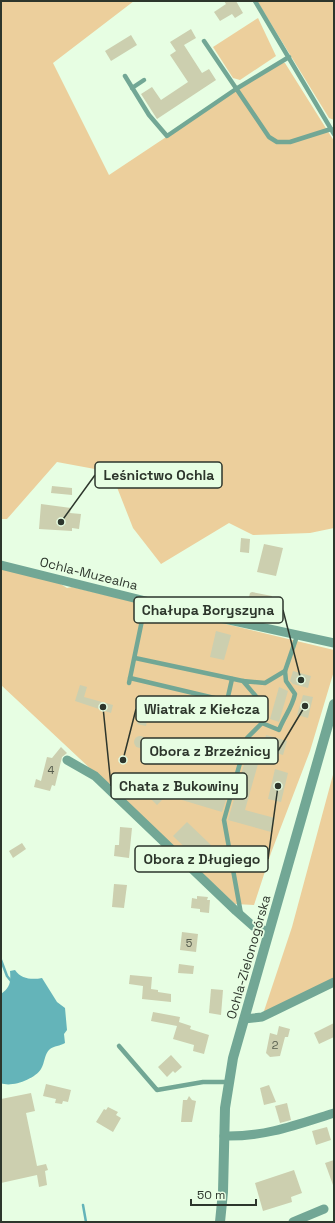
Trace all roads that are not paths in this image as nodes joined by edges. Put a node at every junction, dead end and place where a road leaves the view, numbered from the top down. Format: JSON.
{"nodes":[{"id":1,"x":255,"y":1,"type":"edge"},
{"id":2,"x":204,"y":41,"type":"dead end"},
{"id":3,"x":289,"y":57,"type":"junction"},
{"id":4,"x":125,"y":76,"type":"dead end"},
{"id":5,"x":144,"y":80,"type":"dead end"},
{"id":6,"x":132,"y":88,"type":"junction"},
{"id":7,"x":236,"y":89,"type":"junction"},
{"id":8,"x":331,"y":128,"type":"edge"},
{"id":9,"x":334,"y":134,"type":"edge"},
{"id":10,"x":1,"y":565,"type":"edge"},
{"id":11,"x":146,"y":601,"type":"junction"},
{"id":12,"x":298,"y":636,"type":"junction"},
{"id":13,"x":334,"y":643,"type":"edge"},
{"id":14,"x":135,"y":658,"type":"junction"},
{"id":15,"x":285,"y":671,"type":"junction"},
{"id":16,"x":232,"y":679,"type":"junction"},
{"id":17,"x":243,"y":681,"type":"junction"},
{"id":18,"x":334,"y":704,"type":"edge"},
{"id":19,"x":262,"y":724,"type":"junction"},
{"id":20,"x":67,"y":760,"type":"dead end"},
{"id":21,"x":241,"y":916,"type":"junction"},
{"id":22,"x":268,"y":932,"type":"junction"},
{"id":23,"x":334,"y":982,"type":"edge"},
{"id":24,"x":244,"y":1018,"type":"junction"},
{"id":25,"x":119,"y":1046,"type":"dead end"},
{"id":26,"x":228,"y":1082,"type":"junction"},
{"id":27,"x":334,"y":1113,"type":"edge"},
{"id":28,"x":224,"y":1136,"type":"junction"},
{"id":29,"x":324,"y":1209,"type":"dead end"},
{"id":30,"x":220,"y":1222,"type":"edge"},
{"id":31,"x":293,"y":1222,"type":"edge"}],
"edges":[{"from":1,"to":3,"type":"lane"},
{"from":2,"to":7,"type":"lane"},
{"from":3,"to":7,"type":"lane"},
{"from":3,"to":8,"type":"lane"},
{"from":4,"to":6,"type":"lane"},
{"from":5,"to":6,"type":"lane"},
{"from":6,"to":7,"type":"lane"},
{"from":7,"to":8,"type":"lane"},
{"from":8,"to":9,"type":"lane"},
{"from":10,"to":11,"type":"street","name":"Ochla-Muzealna"},
{"from":11,"to":12,"type":"street","name":"Ochla-Muzealna"},
{"from":11,"to":14,"type":"lane"},
{"from":12,"to":13,"type":"street","name":"Ochla-Muzealna"},
{"from":12,"to":15,"type":"lane"},
{"from":14,"to":16,"type":"lane"},
{"from":14,"to":16,"type":"lane"},
{"from":15,"to":17,"type":"lane"},
{"from":15,"to":19,"type":"lane"},
{"from":16,"to":17,"type":"lane"},
{"from":17,"to":19,"type":"lane"},
{"from":18,"to":22,"type":"street","name":"Ochla-Zielonogórska"},
{"from":19,"to":21,"type":"lane"},
{"from":20,"to":21,"type":"street"},
{"from":21,"to":22,"type":"street"},
{"from":22,"to":24,"type":"street","name":"Ochla-Zielonogórska"},
{"from":23,"to":24,"type":"street"},
{"from":24,"to":26,"type":"street","name":"Ochla-Zielonogórska"},
{"from":25,"to":26,"type":"lane"},
{"from":26,"to":28,"type":"street","name":"Ochla-Zielonogórska"},
{"from":27,"to":28,"type":"street"},
{"from":28,"to":30,"type":"street","name":"Ochla-Zielonogórska"},
{"from":29,"to":31,"type":"street"}]}
